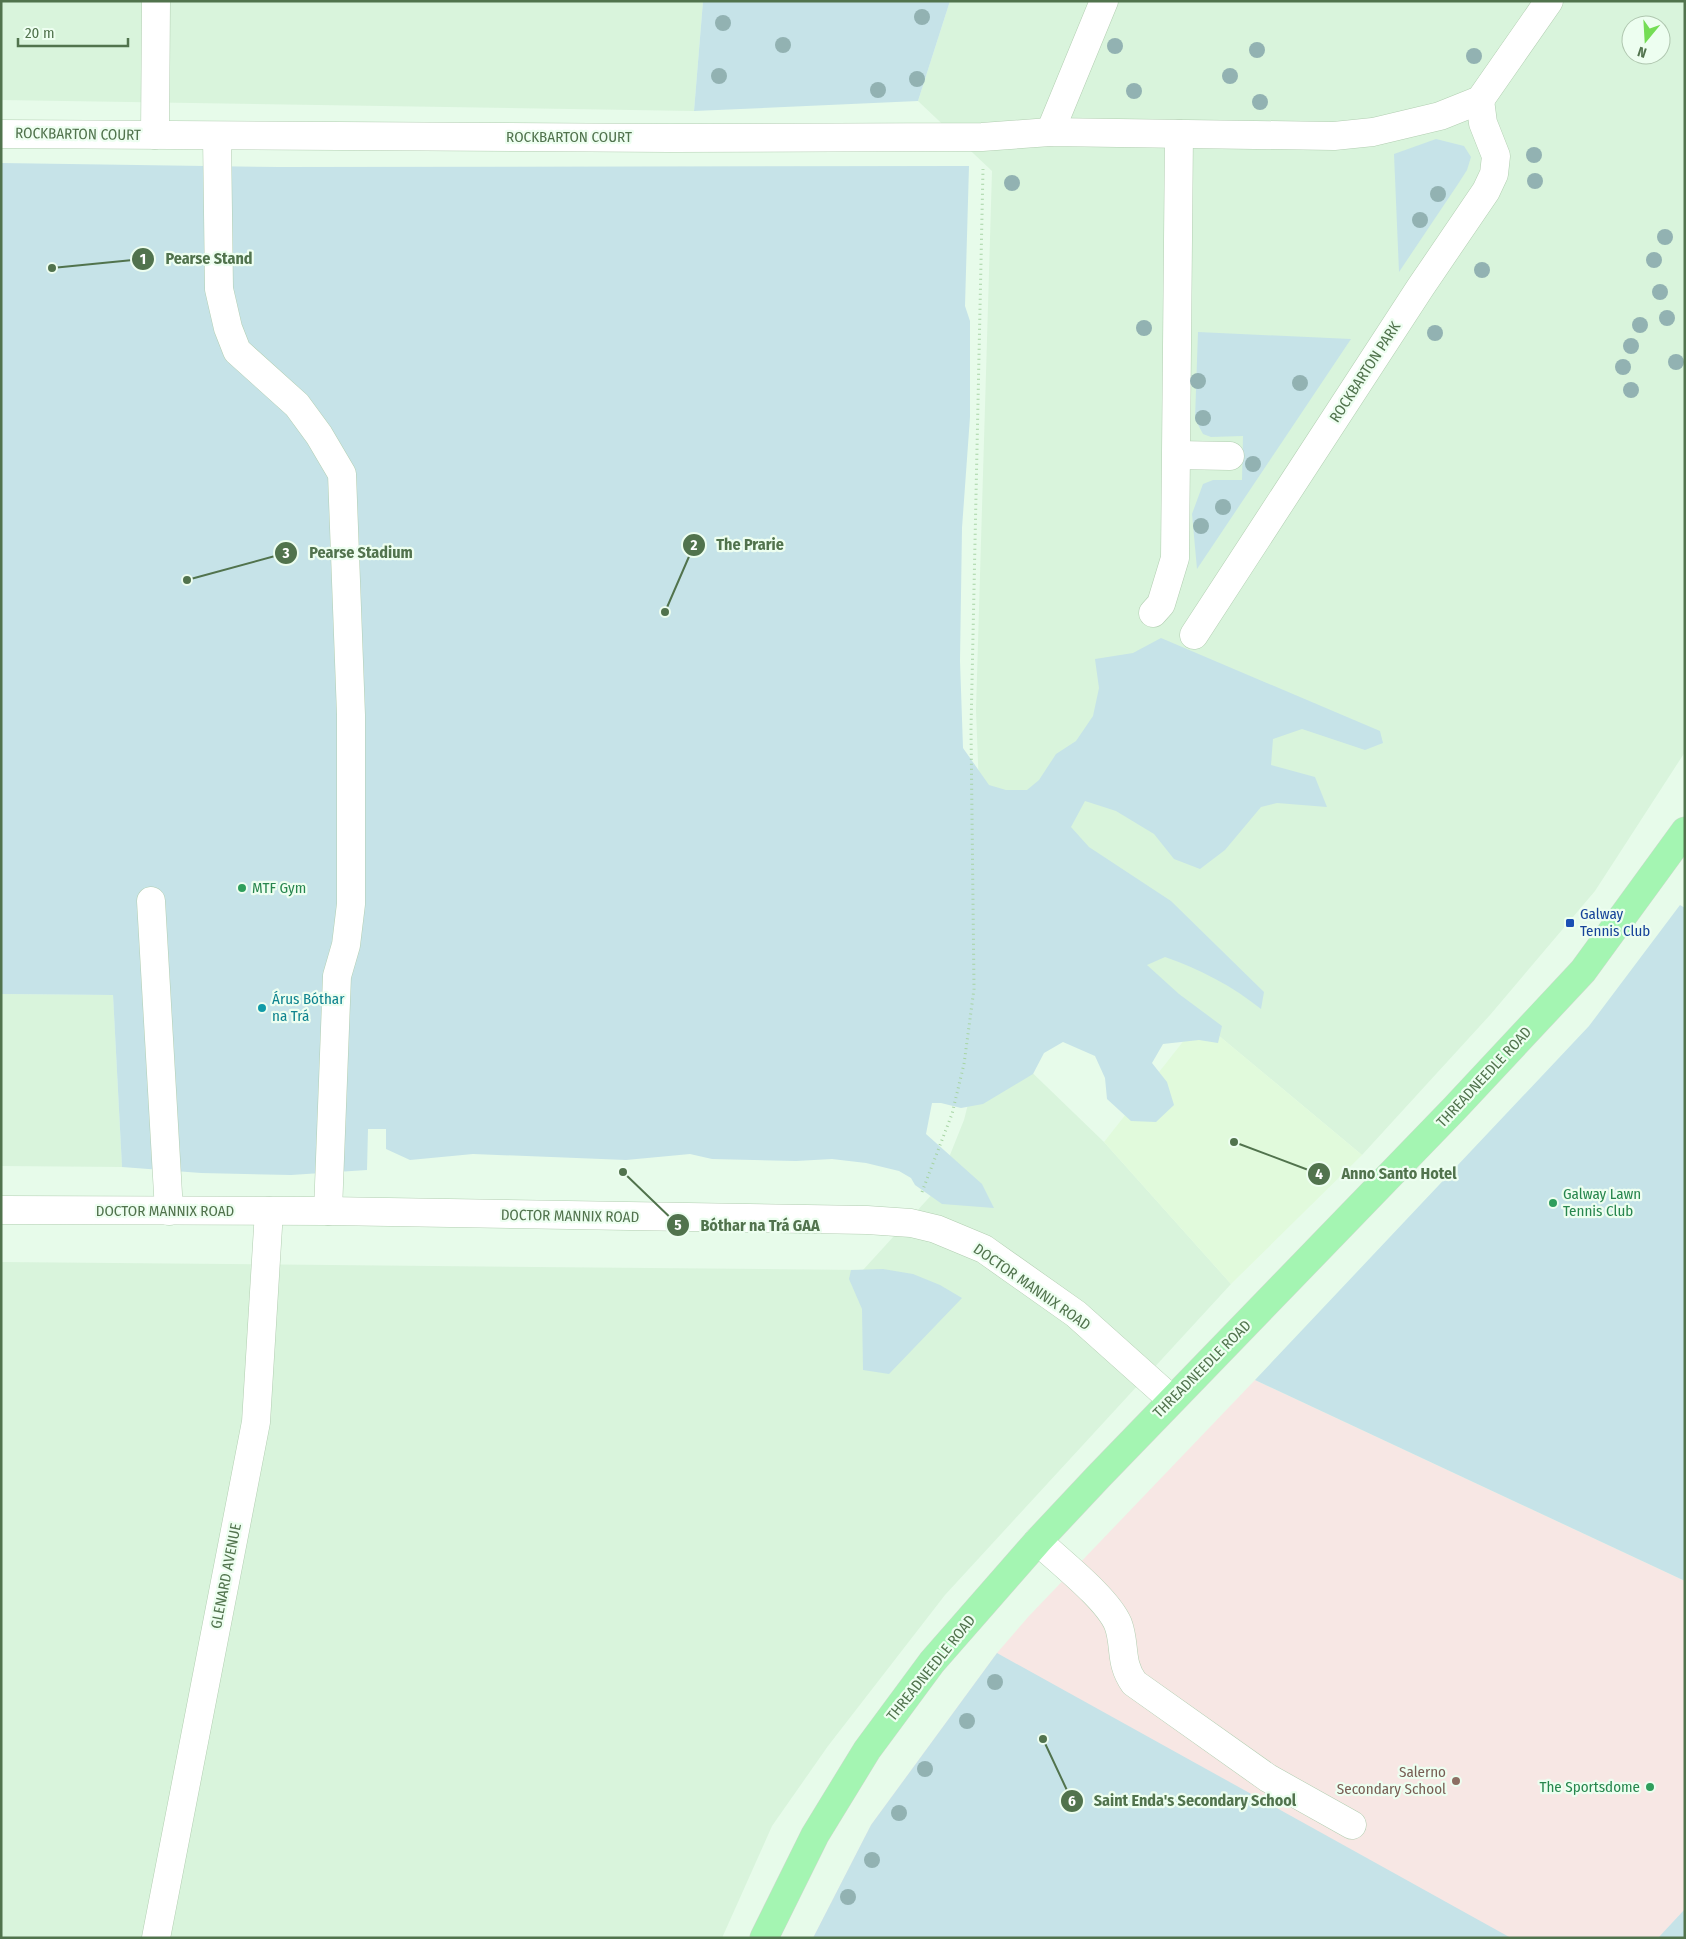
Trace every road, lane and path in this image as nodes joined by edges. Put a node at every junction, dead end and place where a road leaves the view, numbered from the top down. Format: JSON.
{"nodes":[{"id":1,"x":156,"y":1,"type":"edge"},
{"id":2,"x":1104,"y":1,"type":"edge"},
{"id":3,"x":1549,"y":1,"type":"edge"},
{"id":4,"x":1480,"y":100,"type":"junction"},
{"id":5,"x":1050,"y":132,"type":"junction"},
{"id":6,"x":1,"y":134,"type":"edge"},
{"id":7,"x":1179,"y":134,"type":"junction"},
{"id":8,"x":155,"y":135,"type":"junction"},
{"id":9,"x":217,"y":136,"type":"junction"},
{"id":10,"x":982,"y":138,"type":"junction"},
{"id":11,"x":1177,"y":455,"type":"junction"},
{"id":12,"x":1230,"y":456,"type":"dead end"},
{"id":13,"x":1153,"y":613,"type":"dead end"},
{"id":14,"x":1194,"y":635,"type":"dead end"},
{"id":15,"x":1685,"y":831,"type":"edge"},
{"id":16,"x":151,"y":901,"type":"dead end"},
{"id":17,"x":920,"y":1197,"type":"dead end"},
{"id":18,"x":1,"y":1210,"type":"edge"},
{"id":19,"x":269,"y":1211,"type":"junction"},
{"id":20,"x":328,"y":1211,"type":"junction"},
{"id":21,"x":169,"y":1212,"type":"junction"},
{"id":22,"x":1171,"y":1399,"type":"junction"},
{"id":23,"x":1038,"y":1541,"type":"junction"},
{"id":24,"x":1352,"y":1825,"type":"dead end"},
{"id":25,"x":156,"y":1938,"type":"edge"},
{"id":26,"x":764,"y":1938,"type":"edge"}],
"edges":[{"from":1,"to":8,"type":"street","name":"ROCKBARTON COURT"},
{"from":2,"to":5,"type":"street"},
{"from":3,"to":4,"type":"street"},
{"from":4,"to":7,"type":"street"},
{"from":4,"to":14,"type":"street","name":"ROCKBARTON PARK"},
{"from":5,"to":7,"type":"street"},
{"from":5,"to":10,"type":"street"},
{"from":6,"to":8,"type":"street","name":"ROCKBARTON COURT"},
{"from":7,"to":11,"type":"street"},
{"from":8,"to":9,"type":"street","name":"ROCKBARTON COURT"},
{"from":9,"to":10,"type":"street","name":"ROCKBARTON COURT"},
{"from":9,"to":20,"type":"street"},
{"from":10,"to":17,"type":"path"},
{"from":11,"to":12,"type":"street"},
{"from":11,"to":13,"type":"street"},
{"from":15,"to":22,"type":"main road","name":"THREADNEEDLE ROAD"},
{"from":16,"to":21,"type":"street"},
{"from":18,"to":21,"type":"street","name":"DOCTOR MANNIX ROAD"},
{"from":19,"to":20,"type":"street","name":"DOCTOR MANNIX ROAD"},
{"from":19,"to":21,"type":"street","name":"DOCTOR MANNIX ROAD"},
{"from":19,"to":25,"type":"street","name":"GLENARD AVENUE"},
{"from":20,"to":22,"type":"street","name":"DOCTOR MANNIX ROAD"},
{"from":22,"to":23,"type":"main road","name":"THREADNEEDLE ROAD"},
{"from":23,"to":24,"type":"street"},
{"from":23,"to":26,"type":"main road","name":"THREADNEEDLE ROAD"}]}
